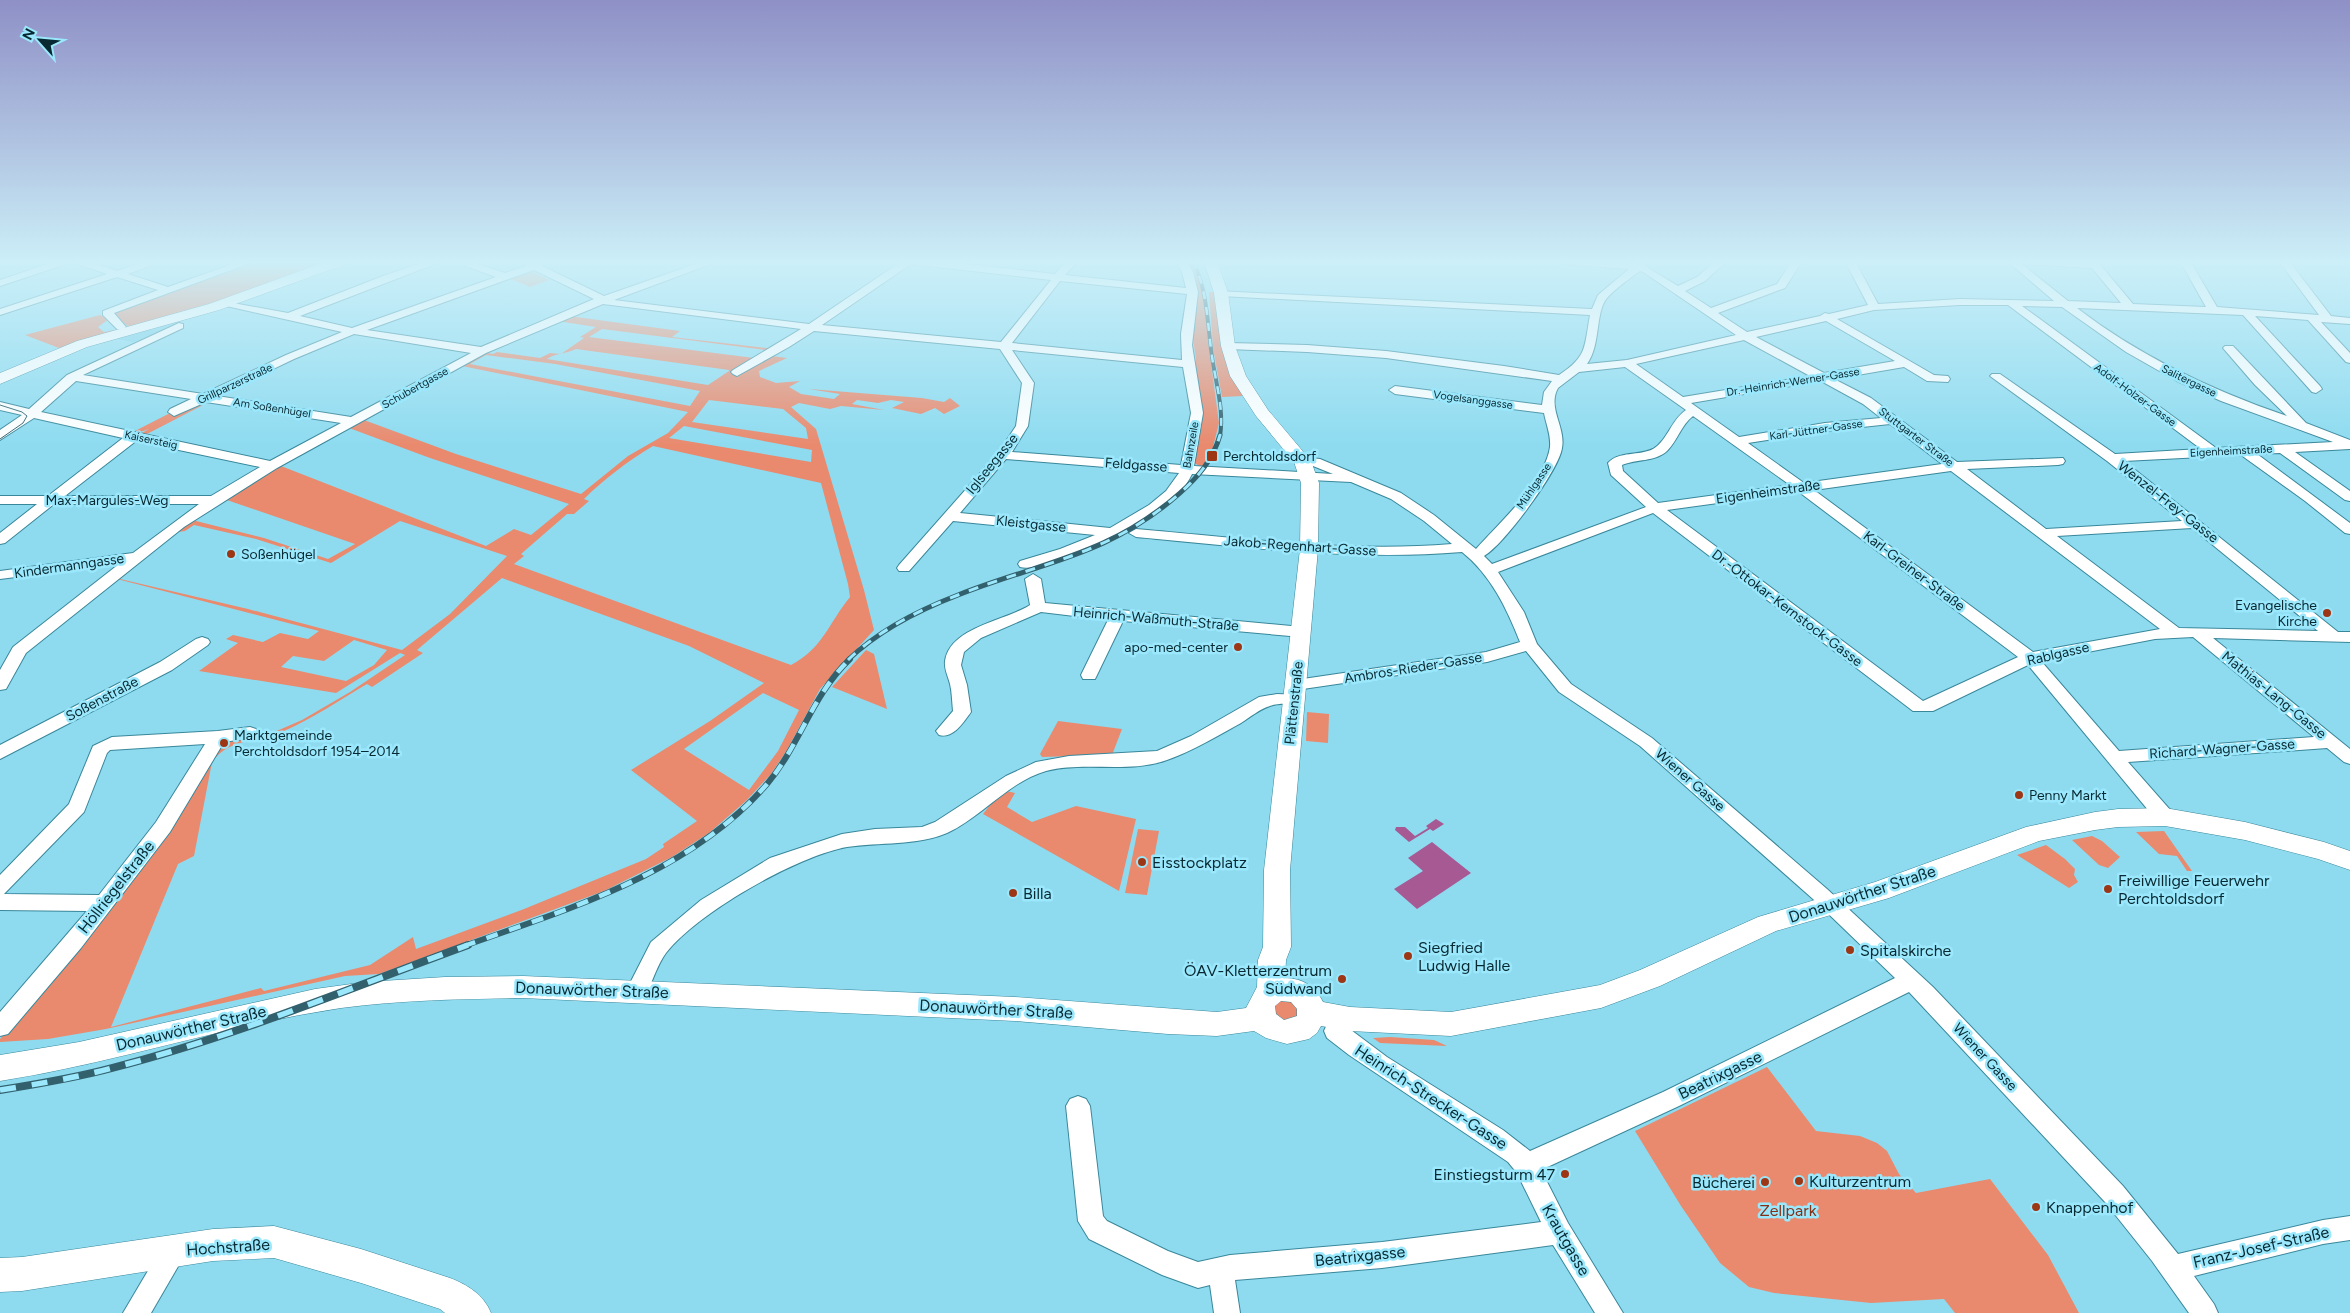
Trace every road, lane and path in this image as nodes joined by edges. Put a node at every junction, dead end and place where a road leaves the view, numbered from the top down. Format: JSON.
{"nodes":[{"id":1,"x":116,"y":322,"type":"edge"},
{"id":2,"x":160,"y":322,"type":"edge"},
{"id":3,"x":312,"y":322,"type":"edge"},
{"id":4,"x":376,"y":322,"type":"edge"},
{"id":5,"x":550,"y":322,"type":"edge"},
{"id":6,"x":774,"y":322,"type":"edge"},
{"id":7,"x":817,"y":322,"type":"edge"},
{"id":8,"x":1023,"y":322,"type":"edge"},
{"id":9,"x":1188,"y":322,"type":"edge"},
{"id":10,"x":1225,"y":322,"type":"edge"},
{"id":11,"x":1594,"y":322,"type":"edge"},
{"id":12,"x":1724,"y":322,"type":"edge"},
{"id":13,"x":1800,"y":322,"type":"edge"},
{"id":14,"x":1836,"y":322,"type":"edge"},
{"id":15,"x":2037,"y":322,"type":"edge"},
{"id":16,"x":2091,"y":322,"type":"edge"},
{"id":17,"x":2255,"y":322,"type":"edge"},
{"id":18,"x":2316,"y":322,"type":"edge"},
{"id":19,"x":179,"y":326,"type":"dead end"},
{"id":20,"x":120,"y":327,"type":"dead end"},
{"id":21,"x":810,"y":327,"type":"junction"},
{"id":22,"x":352,"y":331,"type":"junction"},
{"id":23,"x":1745,"y":336,"type":"junction"},
{"id":24,"x":1004,"y":346,"type":"junction"},
{"id":25,"x":1228,"y":346,"type":"junction"},
{"id":26,"x":2229,"y":348,"type":"dead end"},
{"id":27,"x":482,"y":351,"type":"junction"},
{"id":28,"x":2350,"y":360,"type":"edge"},
{"id":29,"x":1627,"y":363,"type":"junction"},
{"id":30,"x":1187,"y":364,"type":"junction"},
{"id":31,"x":1906,"y":364,"type":"junction"},
{"id":32,"x":1581,"y":366,"type":"junction"},
{"id":33,"x":737,"y":372,"type":"dead end"},
{"id":34,"x":1996,"y":376,"type":"dead end"},
{"id":35,"x":71,"y":377,"type":"junction"},
{"id":36,"x":1823,"y":377,"type":"junction"},
{"id":37,"x":0,"y":379,"type":"edge"},
{"id":38,"x":1944,"y":379,"type":"dead end"},
{"id":39,"x":1562,"y":380,"type":"junction"},
{"id":40,"x":2316,"y":389,"type":"dead end"},
{"id":41,"x":1395,"y":390,"type":"dead end"},
{"id":42,"x":207,"y":398,"type":"junction"},
{"id":43,"x":1681,"y":401,"type":"junction"},
{"id":44,"x":0,"y":406,"type":"edge"},
{"id":45,"x":1550,"y":410,"type":"junction"},
{"id":46,"x":174,"y":412,"type":"dead end"},
{"id":47,"x":1695,"y":412,"type":"junction"},
{"id":48,"x":31,"y":414,"type":"junction"},
{"id":49,"x":1894,"y":420,"type":"junction"},
{"id":50,"x":354,"y":421,"type":"junction"},
{"id":51,"x":2305,"y":427,"type":"junction"},
{"id":52,"x":0,"y":436,"type":"edge"},
{"id":53,"x":134,"y":437,"type":"junction"},
{"id":54,"x":1738,"y":441,"type":"junction"},
{"id":55,"x":2350,"y":445,"type":"edge"},
{"id":56,"x":2284,"y":449,"type":"junction"},
{"id":57,"x":2244,"y":451,"type":"junction"},
{"id":58,"x":2213,"y":452,"type":"junction"},
{"id":59,"x":1003,"y":455,"type":"junction"},
{"id":60,"x":2112,"y":458,"type":"junction"},
{"id":61,"x":2058,"y":461,"type":"dead end"},
{"id":62,"x":272,"y":465,"type":"junction"},
{"id":63,"x":1956,"y":466,"type":"junction"},
{"id":64,"x":1186,"y":469,"type":"junction"},
{"id":65,"x":1305,"y":469,"type":"junction"},
{"id":66,"x":1801,"y":487,"type":"junction"},
{"id":67,"x":2350,"y":497,"type":"edge"},
{"id":68,"x":0,"y":500,"type":"edge"},
{"id":69,"x":51,"y":500,"type":"junction"},
{"id":70,"x":214,"y":500,"type":"junction"},
{"id":71,"x":1655,"y":508,"type":"junction"},
{"id":72,"x":950,"y":516,"type":"junction"},
{"id":73,"x":2196,"y":524,"type":"junction"},
{"id":74,"x":2350,"y":530,"type":"edge"},
{"id":75,"x":1112,"y":532,"type":"junction"},
{"id":76,"x":1136,"y":533,"type":"dead end"},
{"id":77,"x":2043,"y":533,"type":"junction"},
{"id":78,"x":0,"y":540,"type":"edge"},
{"id":79,"x":1309,"y":549,"type":"junction"},
{"id":80,"x":1469,"y":551,"type":"junction"},
{"id":81,"x":137,"y":557,"type":"junction"},
{"id":82,"x":1025,"y":564,"type":"dead end"},
{"id":83,"x":904,"y":568,"type":"dead end"},
{"id":84,"x":1490,"y":570,"type":"junction"},
{"id":85,"x":0,"y":575,"type":"edge"},
{"id":86,"x":1033,"y":579,"type":"dead end"},
{"id":87,"x":1038,"y":607,"type":"junction"},
{"id":88,"x":1118,"y":616,"type":"junction"},
{"id":89,"x":1302,"y":632,"type":"junction"},
{"id":90,"x":2176,"y":633,"type":"junction"},
{"id":91,"x":2198,"y":633,"type":"junction"},
{"id":92,"x":2333,"y":636,"type":"junction"},
{"id":93,"x":2350,"y":637,"type":"edge"},
{"id":94,"x":202,"y":642,"type":"dead end"},
{"id":95,"x":1529,"y":645,"type":"junction"},
{"id":96,"x":2030,"y":658,"type":"junction"},
{"id":97,"x":1089,"y":675,"type":"dead end"},
{"id":98,"x":0,"y":686,"type":"edge"},
{"id":99,"x":1295,"y":692,"type":"junction"},
{"id":100,"x":1919,"y":707,"type":"joint"},
{"id":101,"x":945,"y":732,"type":"dead end"},
{"id":102,"x":250,"y":733,"type":"dead end"},
{"id":103,"x":218,"y":737,"type":"junction"},
{"id":104,"x":2331,"y":742,"type":"junction"},
{"id":105,"x":0,"y":753,"type":"edge"},
{"id":106,"x":2113,"y":757,"type":"junction"},
{"id":107,"x":2350,"y":758,"type":"edge"},
{"id":108,"x":2165,"y":817,"type":"junction"},
{"id":109,"x":2350,"y":861,"type":"edge"},
{"id":110,"x":0,"y":888,"type":"edge"},
{"id":111,"x":0,"y":902,"type":"edge"},
{"id":112,"x":104,"y":903,"type":"junction"},
{"id":113,"x":1832,"y":905,"type":"junction"},
{"id":114,"x":1910,"y":978,"type":"junction"},
{"id":115,"x":637,"y":991,"type":"junction"},
{"id":116,"x":1285,"y":1007,"type":"junction"},
{"id":117,"x":1438,"y":1024,"type":"junction"},
{"id":118,"x":0,"y":1027,"type":"edge"},
{"id":119,"x":1335,"y":1031,"type":"junction"},
{"id":120,"x":0,"y":1068,"type":"edge"},
{"id":121,"x":1078,"y":1106,"type":"dead end"},
{"id":122,"x":1526,"y":1165,"type":"junction"},
{"id":123,"x":2350,"y":1228,"type":"edge"},
{"id":124,"x":1559,"y":1232,"type":"junction"},
{"id":125,"x":174,"y":1250,"type":"junction"},
{"id":126,"x":2173,"y":1268,"type":"junction"},
{"id":127,"x":1221,"y":1272,"type":"junction"},
{"id":128,"x":0,"y":1275,"type":"edge"},
{"id":129,"x":136,"y":1313,"type":"edge"},
{"id":130,"x":474,"y":1313,"type":"edge"},
{"id":131,"x":1227,"y":1313,"type":"edge"},
{"id":132,"x":1610,"y":1313,"type":"edge"},
{"id":133,"x":2205,"y":1313,"type":"edge"}],
"edges":[{"from":1,"to":20,"type":"street"},
{"from":2,"to":37,"type":"main road"},
{"from":3,"to":22,"type":"street"},
{"from":4,"to":22,"type":"street","name":"Grillparzerstraße"},
{"from":5,"to":27,"type":"street","name":"Schubertgasse"},
{"from":6,"to":21,"type":"street"},
{"from":7,"to":21,"type":"street"},
{"from":8,"to":24,"type":"street"},
{"from":9,"to":30,"type":"street","name":"Bahnzeile"},
{"from":10,"to":25,"type":"main road"},
{"from":11,"to":32,"type":"street"},
{"from":12,"to":23,"type":"street","name":"Stuttgarter Straße"},
{"from":13,"to":23,"type":"street"},
{"from":14,"to":31,"type":"street"},
{"from":15,"to":58,"type":"street","name":"Adolf-Holzer-Gasse"},
{"from":16,"to":51,"type":"street","name":"Salitergasse"},
{"from":17,"to":40,"type":"street"},
{"from":18,"to":28,"type":"street"},
{"from":19,"to":35,"type":"street"},
{"from":21,"to":24,"type":"street"},
{"from":21,"to":33,"type":"street"},
{"from":22,"to":27,"type":"street"},
{"from":22,"to":42,"type":"street","name":"Grillparzerstraße"},
{"from":23,"to":29,"type":"street"},
{"from":23,"to":36,"type":"street","name":"Stuttgarter Straße"},
{"from":24,"to":30,"type":"street"},
{"from":24,"to":59,"type":"street","name":"Iglseegasse"},
{"from":25,"to":39,"type":"street"},
{"from":25,"to":65,"type":"main road"},
{"from":26,"to":51,"type":"street","name":"Salitergasse"},
{"from":27,"to":50,"type":"street","name":"Schubertgasse"},
{"from":29,"to":32,"type":"street"},
{"from":29,"to":43,"type":"street","name":"Karl-Greiner-Straße"},
{"from":30,"to":64,"type":"street","name":"Bahnzeile"},
{"from":31,"to":36,"type":"street","name":"Dr.-Heinrich-Werner-Gasse"},
{"from":31,"to":38,"type":"street"},
{"from":32,"to":39,"type":"street","name":"Mühlgasse"},
{"from":34,"to":60,"type":"street","name":"Wenzel-Frey-Gasse"},
{"from":35,"to":42,"type":"street","name":"Am Soßenhügel"},
{"from":35,"to":48,"type":"street"},
{"from":36,"to":43,"type":"street","name":"Dr.-Heinrich-Werner-Gasse"},
{"from":36,"to":49,"type":"street","name":"Stuttgarter Straße"},
{"from":39,"to":45,"type":"street","name":"Mühlgasse"},
{"from":41,"to":45,"type":"street","name":"Vogelsanggasse"},
{"from":42,"to":46,"type":"street","name":"Grillparzerstraße"},
{"from":42,"to":50,"type":"street","name":"Am Soßenhügel"},
{"from":43,"to":47,"type":"street","name":"Karl-Greiner-Straße"},
{"from":44,"to":48,"type":"street"},
{"from":45,"to":80,"type":"street","name":"Mühlgasse"},
{"from":47,"to":54,"type":"street","name":"Karl-Greiner-Straße"},
{"from":47,"to":71,"type":"street","name":"Dr.-Ottokar-Kernstock-Gasse"},
{"from":48,"to":52,"type":"street"},
{"from":48,"to":53,"type":"street","name":"Kaisersteig"},
{"from":49,"to":54,"type":"street","name":"Karl-Jüttner-Gasse"},
{"from":49,"to":63,"type":"street","name":"Stuttgarter Straße"},
{"from":50,"to":62,"type":"street","name":"Schubertgasse"},
{"from":51,"to":55,"type":"street","name":"Salitergasse"},
{"from":53,"to":62,"type":"street","name":"Kaisersteig"},
{"from":53,"to":69,"type":"street"},
{"from":54,"to":66,"type":"street","name":"Karl-Greiner-Straße"},
{"from":55,"to":56,"type":"street","name":"Eigenheimstraße"},
{"from":56,"to":57,"type":"street","name":"Eigenheimstraße"},
{"from":56,"to":67,"type":"street"},
{"from":57,"to":58,"type":"street","name":"Eigenheimstraße"},
{"from":57,"to":74,"type":"street"},
{"from":58,"to":60,"type":"street","name":"Eigenheimstraße"},
{"from":59,"to":64,"type":"street","name":"Feldgasse"},
{"from":59,"to":72,"type":"street","name":"Iglseegasse"},
{"from":60,"to":73,"type":"street","name":"Wenzel-Frey-Gasse"},
{"from":61,"to":63,"type":"street","name":"Eigenheimstraße"},
{"from":62,"to":70,"type":"street","name":"Schubertgasse"},
{"from":63,"to":66,"type":"street","name":"Eigenheimstraße"},
{"from":63,"to":77,"type":"street","name":"Stuttgarter Straße"},
{"from":64,"to":65,"type":"street","name":"Feldgasse"},
{"from":64,"to":75,"type":"street","name":"Bahnzeile"},
{"from":65,"to":79,"type":"main road","name":"Plättenstraße"},
{"from":65,"to":80,"type":"street","name":"Wiener Gasse"},
{"from":66,"to":71,"type":"street","name":"Eigenheimstraße"},
{"from":66,"to":96,"type":"street","name":"Karl-Greiner-Straße"},
{"from":68,"to":69,"type":"street","name":"Max-Margules-Weg"},
{"from":69,"to":70,"type":"street","name":"Max-Margules-Weg"},
{"from":69,"to":78,"type":"street"},
{"from":70,"to":81,"type":"street","name":"Schubertgasse"},
{"from":71,"to":84,"type":"street","name":"Eigenheimstraße"},
{"from":71,"to":100,"type":"street","name":"Dr.-Ottokar-Kernstock-Gasse"},
{"from":72,"to":75,"type":"street","name":"Kleistgasse"},
{"from":72,"to":83,"type":"street","name":"Iglseegasse"},
{"from":73,"to":77,"type":"street"},
{"from":73,"to":92,"type":"street","name":"Wenzel-Frey-Gasse"},
{"from":75,"to":82,"type":"street","name":"Bahnzeile"},
{"from":76,"to":79,"type":"street","name":"Jakob-Regenhart-Gasse"},
{"from":77,"to":90,"type":"street","name":"Stuttgarter Straße"},
{"from":79,"to":80,"type":"street","name":"Jakob-Regenhart-Gasse"},
{"from":79,"to":89,"type":"main road","name":"Plättenstraße"},
{"from":80,"to":84,"type":"street","name":"Wiener Gasse"},
{"from":81,"to":85,"type":"street","name":"Kindermanngasse"},
{"from":81,"to":98,"type":"street","name":"Schubertgasse"},
{"from":84,"to":95,"type":"street","name":"Wiener Gasse"},
{"from":86,"to":87,"type":"street"},
{"from":87,"to":88,"type":"street","name":"Heinrich-Waßmuth-Straße"},
{"from":87,"to":101,"type":"street"},
{"from":88,"to":89,"type":"street","name":"Heinrich-Waßmuth-Straße"},
{"from":88,"to":97,"type":"street"},
{"from":89,"to":99,"type":"main road","name":"Plättenstraße"},
{"from":90,"to":91,"type":"street","name":"Rablgasse"},
{"from":90,"to":96,"type":"street","name":"Rablgasse"},
{"from":91,"to":92,"type":"street","name":"Rablgasse"},
{"from":91,"to":104,"type":"street","name":"Mathias-Lang-Gasse"},
{"from":92,"to":93,"type":"street","name":"Rablgasse"},
{"from":94,"to":105,"type":"street","name":"Soßenstraße"},
{"from":95,"to":99,"type":"street","name":"Ambros-Rieder-Gasse"},
{"from":95,"to":113,"type":"street","name":"Wiener Gasse"},
{"from":96,"to":100,"type":"street","name":"Rablgasse"},
{"from":96,"to":106,"type":"street","name":"Karl-Greiner-Straße"},
{"from":99,"to":115,"type":"street","name":"Ambros-Rieder-Gasse"},
{"from":99,"to":116,"type":"main road","name":"Plättenstraße"},
{"from":102,"to":103,"type":"street"},
{"from":103,"to":110,"type":"street"},
{"from":103,"to":112,"type":"street","name":"Höllriegelstraße"},
{"from":104,"to":106,"type":"street","name":"Richard-Wagner-Gasse"},
{"from":104,"to":107,"type":"street","name":"Mathias-Lang-Gasse"},
{"from":106,"to":108,"type":"street","name":"Karl-Greiner-Straße"},
{"from":108,"to":109,"type":"main road","name":"Donauwörther Straße"},
{"from":108,"to":113,"type":"main road","name":"Donauwörther Straße"},
{"from":111,"to":112,"type":"street"},
{"from":112,"to":118,"type":"street","name":"Höllriegelstraße"},
{"from":113,"to":114,"type":"street","name":"Wiener Gasse"},
{"from":113,"to":117,"type":"main road","name":"Donauwörther Straße"},
{"from":114,"to":122,"type":"street","name":"Beatrixgasse"},
{"from":114,"to":126,"type":"street","name":"Wiener Gasse"},
{"from":115,"to":116,"type":"main road","name":"Donauwörther Straße"},
{"from":115,"to":120,"type":"main road","name":"Donauwörther Straße"},
{"from":116,"to":117,"type":"main road","name":"Donauwörther Straße"},
{"from":116,"to":119,"type":"main road","name":"Donauwörther Straße"},
{"from":117,"to":119,"type":"main road","name":"Donauwörther Straße"},
{"from":119,"to":122,"type":"street","name":"Heinrich-Strecker-Gasse"},
{"from":121,"to":127,"type":"street","name":"Beatrixgasse"},
{"from":122,"to":124,"type":"street","name":"Krautgasse"},
{"from":123,"to":126,"type":"street","name":"Franz-Josef-Straße"},
{"from":124,"to":127,"type":"street","name":"Beatrixgasse"},
{"from":124,"to":132,"type":"street","name":"Krautgasse"},
{"from":125,"to":128,"type":"main road","name":"Hochstraße"},
{"from":125,"to":129,"type":"street"},
{"from":125,"to":130,"type":"main road","name":"Hochstraße"},
{"from":126,"to":133,"type":"street","name":"Wiener Gasse"},
{"from":127,"to":131,"type":"street"}]}
